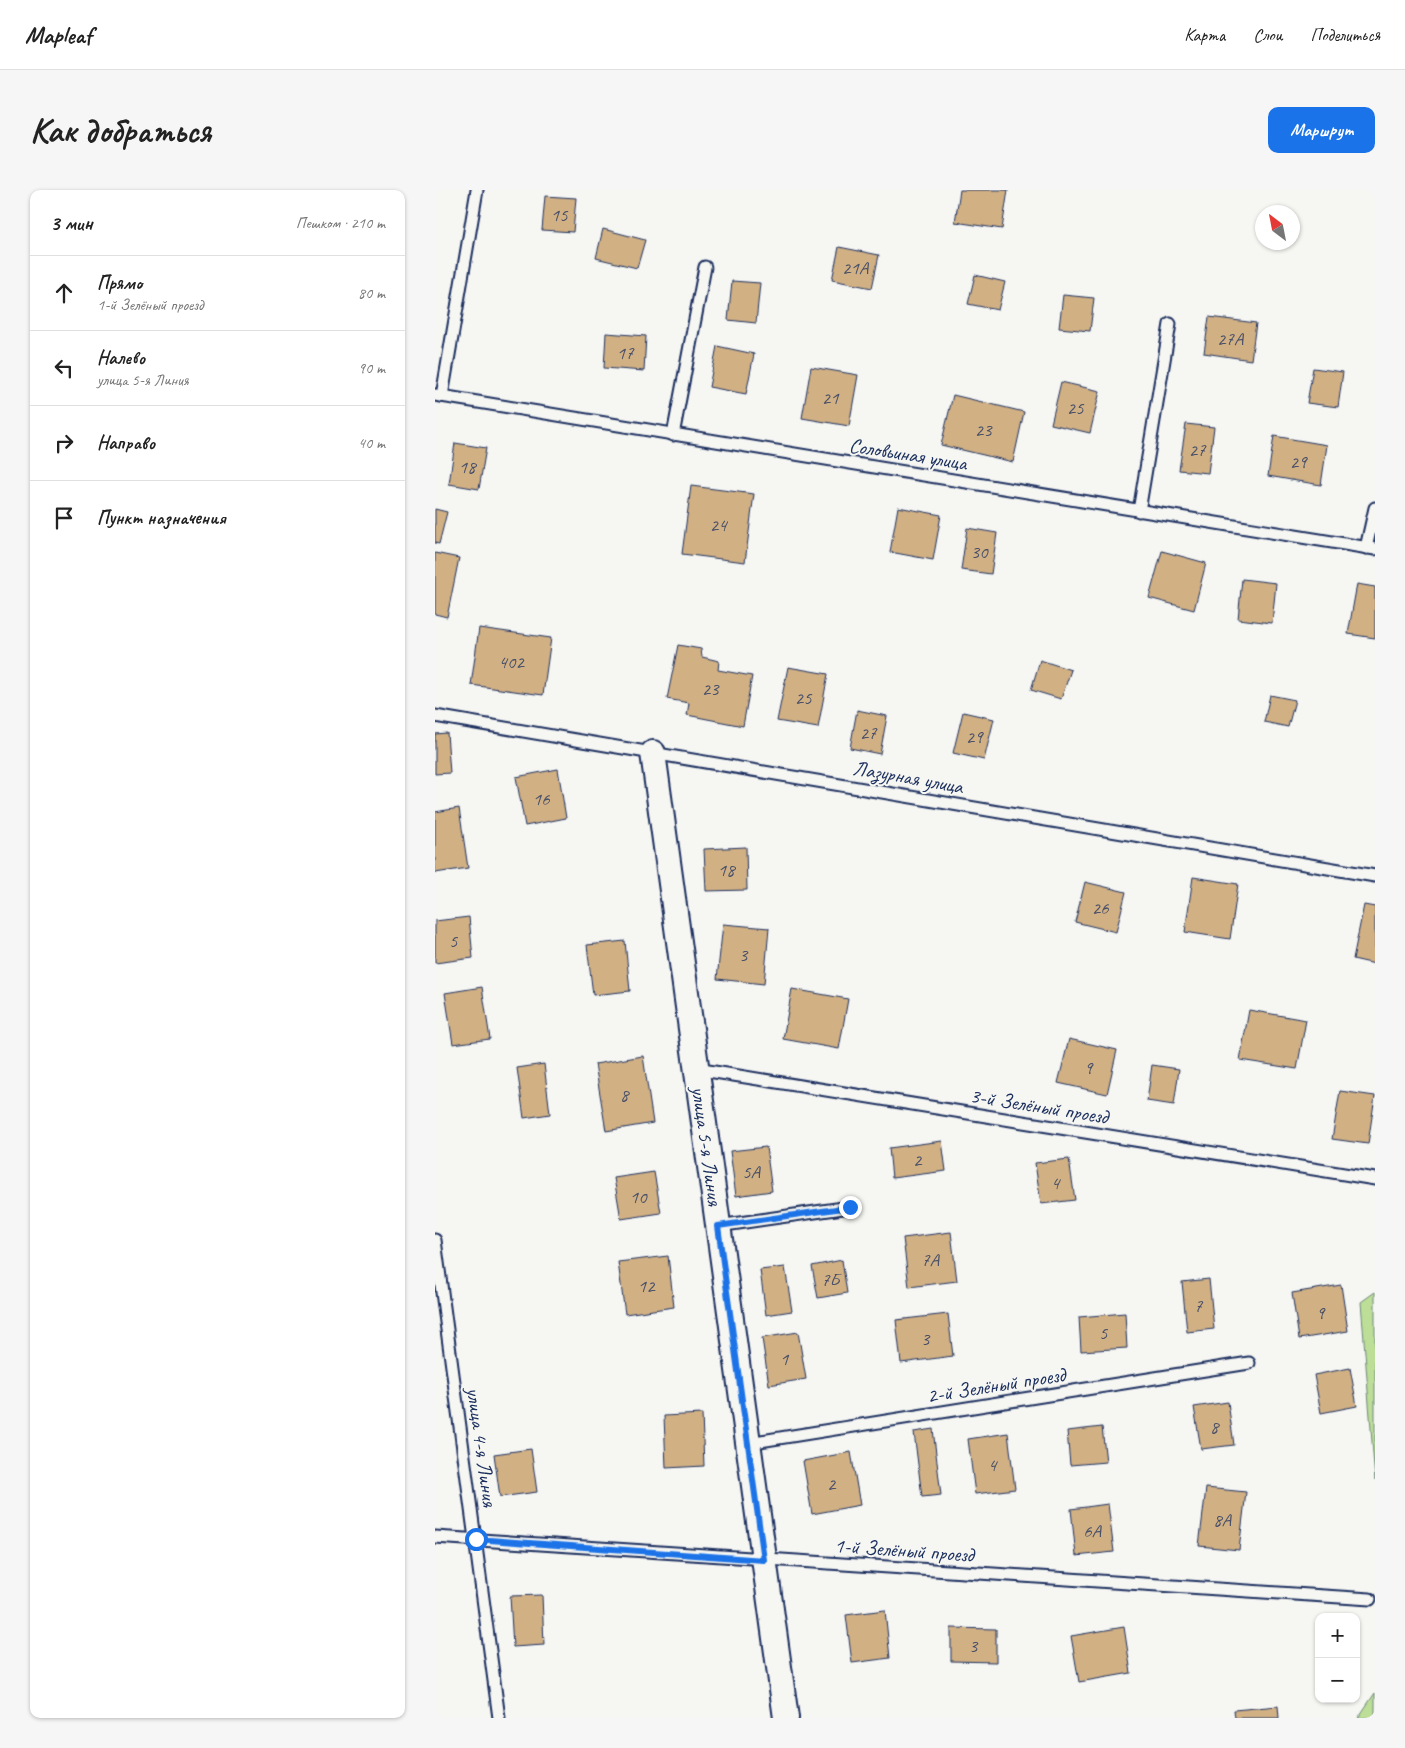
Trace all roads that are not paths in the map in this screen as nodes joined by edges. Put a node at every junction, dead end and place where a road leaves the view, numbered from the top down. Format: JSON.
{"nodes":[{"id":1,"x":477,"y":190,"type":"edge"},
{"id":2,"x":705,"y":267,"type":"dead end"},
{"id":3,"x":1170,"y":324,"type":"dead end"},
{"id":4,"x":439,"y":395,"type":"edge"},
{"id":5,"x":673,"y":435,"type":"junction"},
{"id":6,"x":1375,"y":508,"type":"edge"},
{"id":7,"x":1139,"y":511,"type":"junction"},
{"id":8,"x":1371,"y":549,"type":"edge"},
{"id":9,"x":435,"y":716,"type":"edge"},
{"id":10,"x":653,"y":753,"type":"junction"},
{"id":11,"x":1375,"y":876,"type":"edge"},
{"id":12,"x":696,"y":1070,"type":"junction"},
{"id":13,"x":1375,"y":1179,"type":"edge"},
{"id":14,"x":850,"y":1207,"type":"dead end"},
{"id":15,"x":718,"y":1226,"type":"junction"},
{"id":16,"x":435,"y":1240,"type":"edge"},
{"id":17,"x":1249,"y":1363,"type":"dead end"},
{"id":18,"x":748,"y":1443,"type":"junction"},
{"id":19,"x":435,"y":1537,"type":"edge"},
{"id":20,"x":476,"y":1539,"type":"junction"},
{"id":21,"x":764,"y":1560,"type":"junction"},
{"id":22,"x":1370,"y":1599,"type":"dead end"},
{"id":23,"x":499,"y":1718,"type":"edge"},
{"id":24,"x":786,"y":1718,"type":"edge"}],
"edges":[{"from":1,"to":4,"type":"lane"},
{"from":2,"to":5,"type":"lane"},
{"from":3,"to":7,"type":"lane"},
{"from":4,"to":5,"type":"lane","name":"Соловьиная улица"},
{"from":5,"to":7,"type":"lane","name":"Соловьиная улица"},
{"from":6,"to":8,"type":"lane"},
{"from":7,"to":8,"type":"lane","name":"Соловьиная улица"},
{"from":9,"to":10,"type":"lane","name":"Лазурная улица"},
{"from":10,"to":11,"type":"lane","name":"Лазурная улица"},
{"from":10,"to":12,"type":"street","name":"улица 5-я Линия"},
{"from":12,"to":13,"type":"lane","name":"3-й Зелёный проезд"},
{"from":12,"to":15,"type":"street","name":"улица 5-я Линия"},
{"from":14,"to":15,"type":"lane"},
{"from":15,"to":18,"type":"street","name":"улица 5-я Линия"},
{"from":16,"to":20,"type":"lane","name":"улица 4-я Линия"},
{"from":17,"to":18,"type":"lane","name":"2-й Зелёный проезд"},
{"from":18,"to":21,"type":"street","name":"улица 5-я Линия"},
{"from":19,"to":20,"type":"lane","name":"1-й Зелёный проезд"},
{"from":20,"to":21,"type":"lane","name":"1-й Зелёный проезд"},
{"from":20,"to":23,"type":"lane","name":"улица 4-я Линия"},
{"from":21,"to":22,"type":"lane","name":"1-й Зелёный проезд"},
{"from":21,"to":24,"type":"street","name":"улица 5-я Линия"}]}
